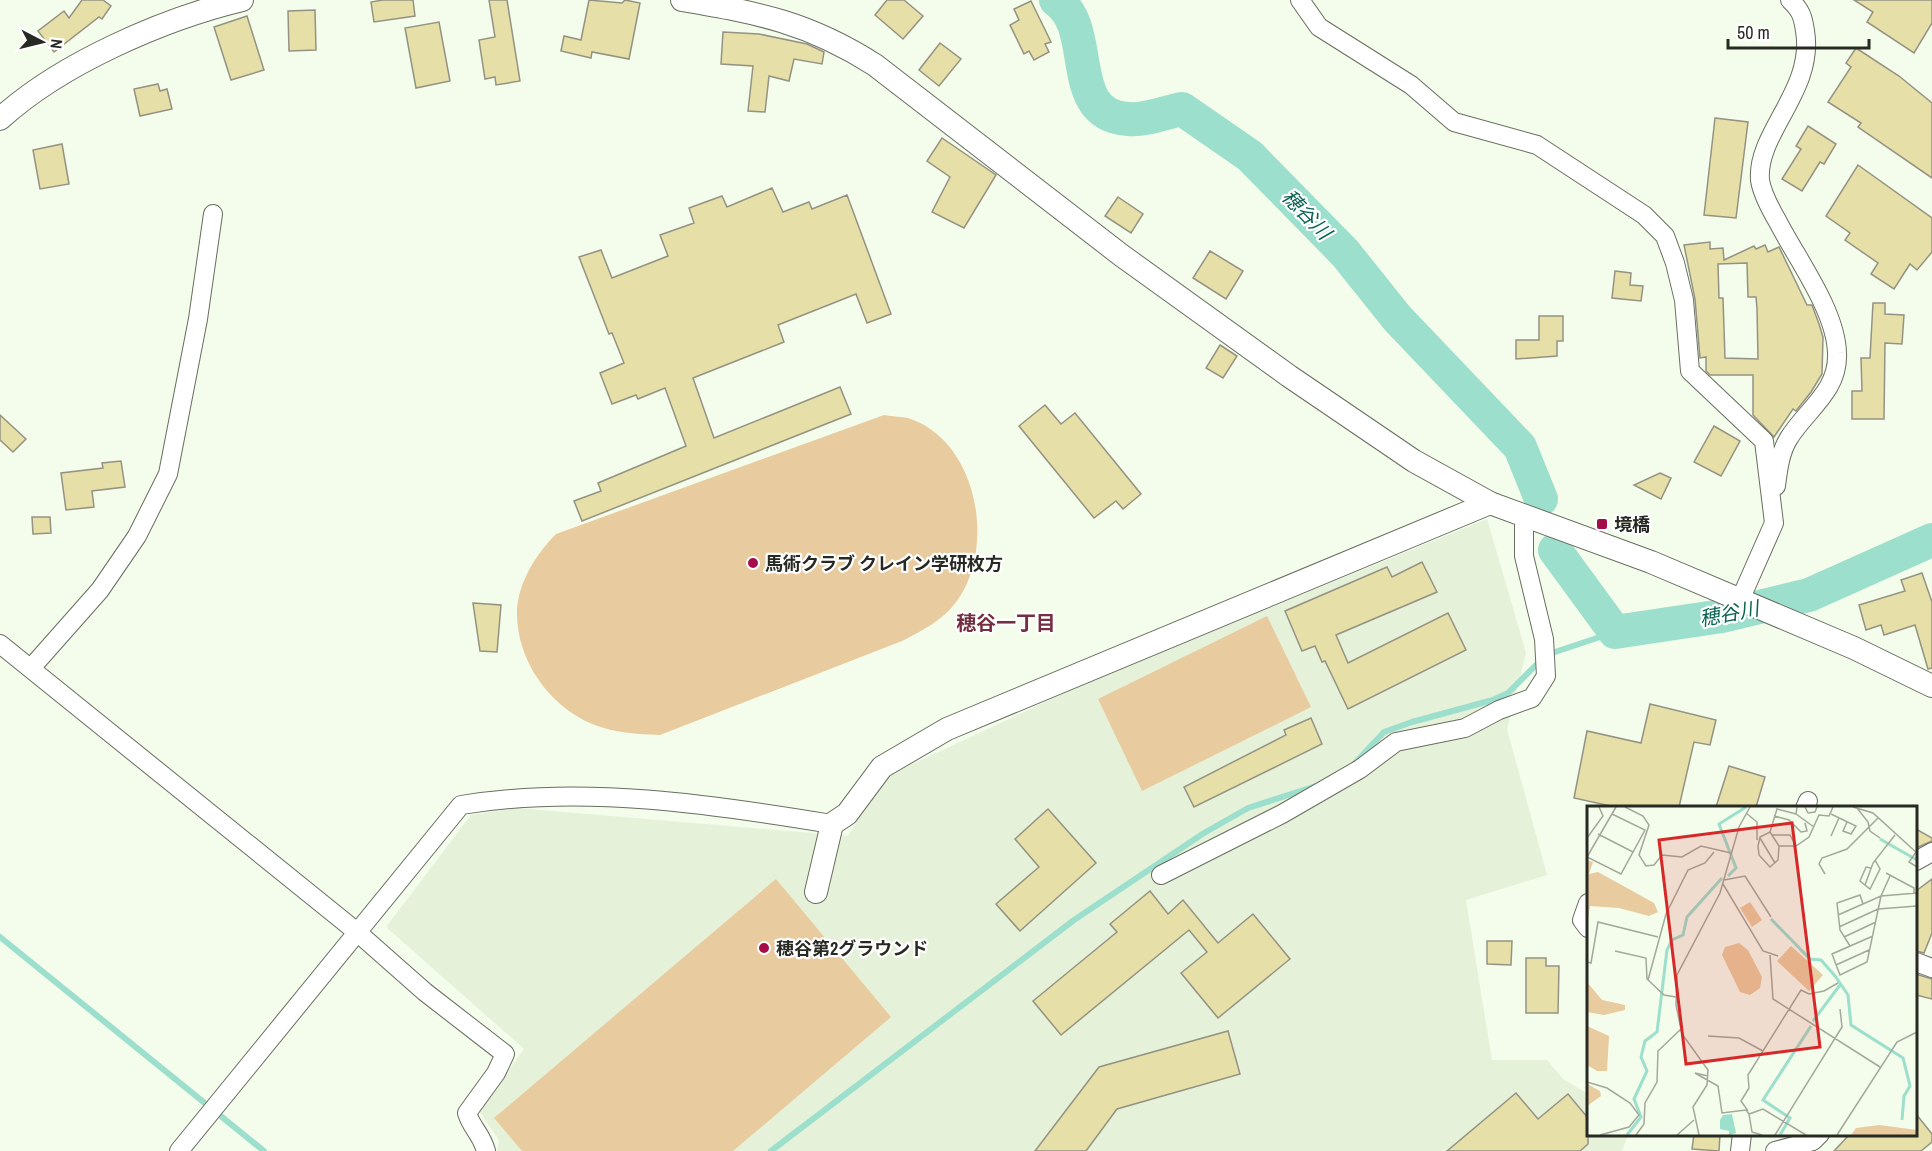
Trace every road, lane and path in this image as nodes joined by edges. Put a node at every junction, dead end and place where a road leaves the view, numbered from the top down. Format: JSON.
{"nodes":[{"id":1,"x":242,"y":0,"type":"edge"},
{"id":2,"x":682,"y":0,"type":"edge"},
{"id":3,"x":1300,"y":0,"type":"edge"},
{"id":4,"x":1790,"y":0,"type":"edge"},
{"id":5,"x":0,"y":119,"type":"edge"},
{"id":6,"x":213,"y":214,"type":"dead end"},
{"id":7,"x":1490,"y":503,"type":"junction"},
{"id":8,"x":1524,"y":516,"type":"junction"},
{"id":9,"x":1773,"y":517,"type":"junction"},
{"id":10,"x":1744,"y":602,"type":"junction"},
{"id":11,"x":0,"y":644,"type":"edge"},
{"id":12,"x":31,"y":668,"type":"junction"},
{"id":13,"x":1932,"y":686,"type":"edge"},
{"id":14,"x":832,"y":824,"type":"junction"},
{"id":15,"x":1932,"y":852,"type":"edge"},
{"id":16,"x":1917,"y":860,"type":"edge"},
{"id":17,"x":1161,"y":875,"type":"dead end"},
{"id":18,"x":816,"y":892,"type":"dead end"},
{"id":19,"x":1587,"y":906,"type":"edge"},
{"id":20,"x":1587,"y":927,"type":"edge"},
{"id":21,"x":357,"y":932,"type":"junction"},
{"id":22,"x":1917,"y":962,"type":"edge"},
{"id":23,"x":1932,"y":968,"type":"edge"},
{"id":24,"x":1742,"y":1136,"type":"edge"},
{"id":25,"x":1818,"y":1136,"type":"edge"},
{"id":26,"x":179,"y":1151,"type":"edge"},
{"id":27,"x":486,"y":1151,"type":"edge"},
{"id":28,"x":1740,"y":1151,"type":"edge"},
{"id":29,"x":1775,"y":1151,"type":"edge"}],
"edges":[{"from":1,"to":5,"type":"street"},
{"from":2,"to":7,"type":"street"},
{"from":3,"to":9,"type":"street"},
{"from":4,"to":9,"type":"street"},
{"from":6,"to":12,"type":"street"},
{"from":7,"to":8,"type":"street"},
{"from":7,"to":14,"type":"street"},
{"from":8,"to":10,"type":"street"},
{"from":8,"to":17,"type":"street"},
{"from":9,"to":10,"type":"street"},
{"from":10,"to":13,"type":"street"},
{"from":11,"to":12,"type":"street"},
{"from":12,"to":21,"type":"street"},
{"from":14,"to":18,"type":"street"},
{"from":14,"to":21,"type":"street"},
{"from":15,"to":16,"type":"street"},
{"from":19,"to":20,"type":"street"},
{"from":21,"to":26,"type":"street"},
{"from":21,"to":27,"type":"street"},
{"from":22,"to":23,"type":"street"},
{"from":24,"to":28,"type":"street"},
{"from":25,"to":29,"type":"street"}]}
